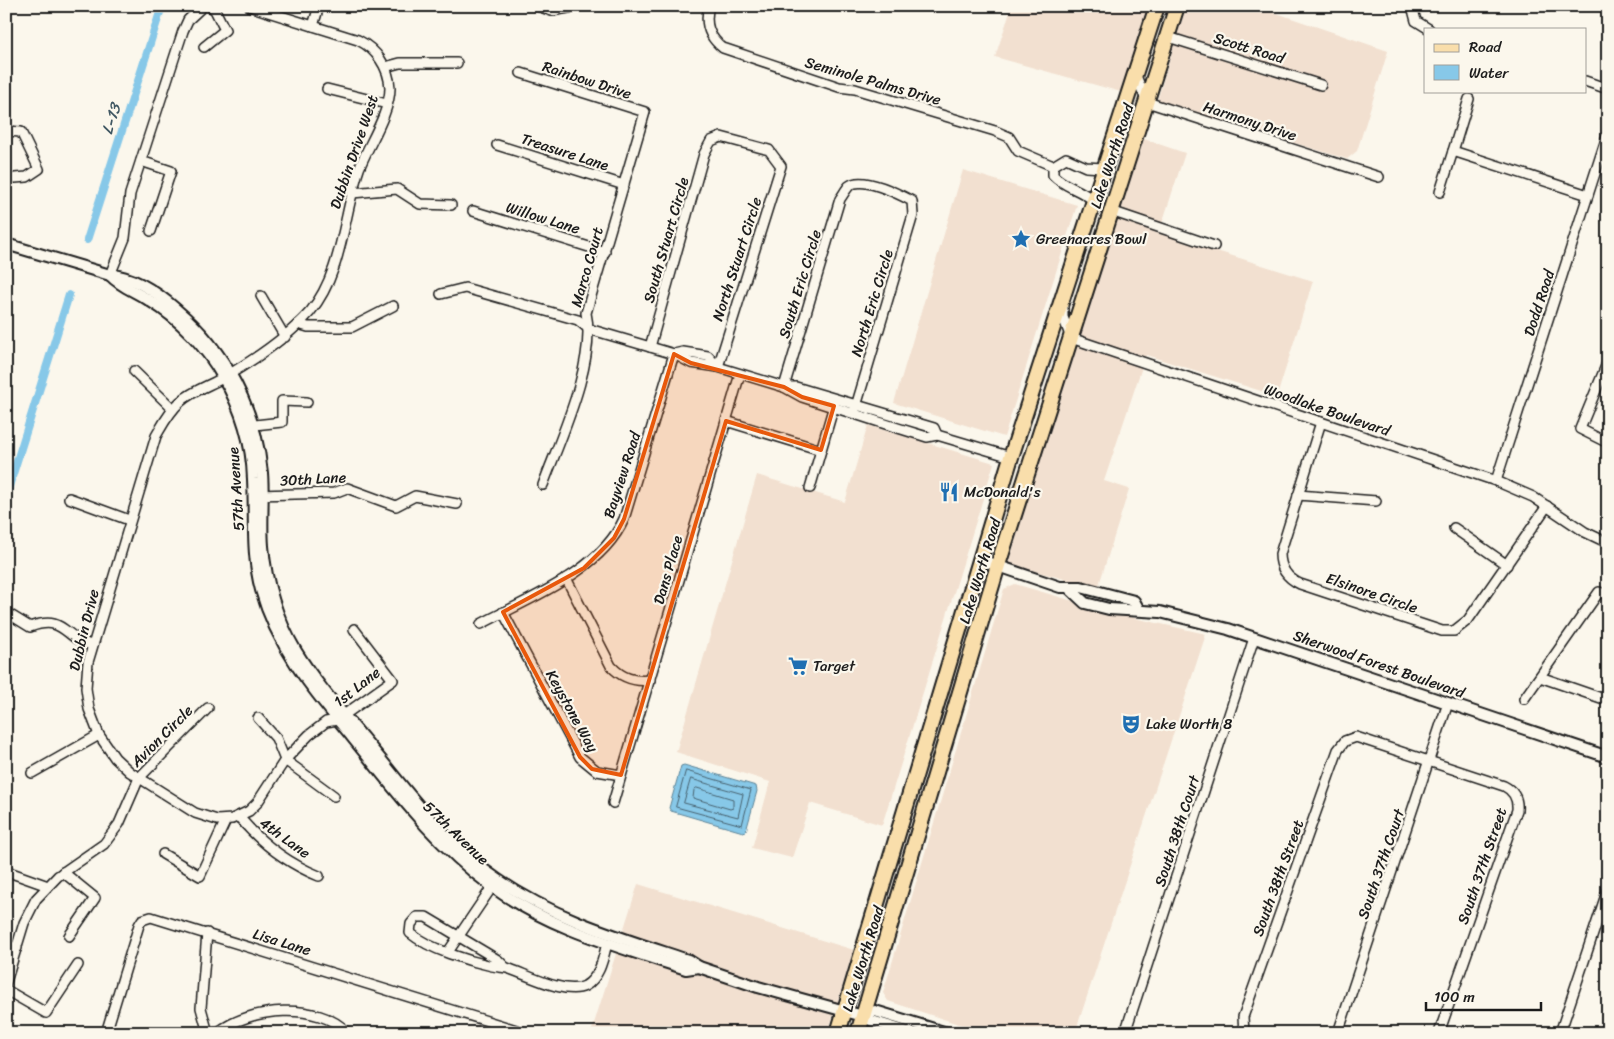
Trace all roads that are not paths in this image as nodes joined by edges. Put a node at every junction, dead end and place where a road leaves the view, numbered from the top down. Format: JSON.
{"nodes":[{"id":1,"x":203,"y":6,"type":"edge"},
{"id":2,"x":210,"y":6,"type":"edge"},
{"id":3,"x":249,"y":6,"type":"edge"},
{"id":4,"x":320,"y":6,"type":"edge"},
{"id":5,"x":538,"y":6,"type":"edge"},
{"id":6,"x":578,"y":6,"type":"edge"},
{"id":7,"x":709,"y":6,"type":"edge"},
{"id":8,"x":1157,"y":6,"type":"edge"},
{"id":9,"x":1171,"y":6,"type":"edge"},
{"id":10,"x":1178,"y":6,"type":"edge"},
{"id":11,"x":1412,"y":6,"type":"edge"},
{"id":12,"x":313,"y":26,"type":"junction"},
{"id":13,"x":1427,"y":28,"type":"edge"},
{"id":14,"x":1168,"y":37,"type":"junction"},
{"id":15,"x":204,"y":47,"type":"dead end"},
{"id":16,"x":457,"y":63,"type":"dead end"},
{"id":17,"x":385,"y":67,"type":"junction"},
{"id":18,"x":1135,"y":70,"type":"junction"},
{"id":19,"x":520,"y":73,"type":"dead end"},
{"id":20,"x":1586,"y":81,"type":"edge"},
{"id":21,"x":1321,"y":85,"type":"dead end"},
{"id":22,"x":327,"y":89,"type":"dead end"},
{"id":23,"x":1608,"y":89,"type":"edge"},
{"id":24,"x":1470,"y":99,"type":"dead end"},
{"id":25,"x":1124,"y":102,"type":"junction"},
{"id":26,"x":1146,"y":102,"type":"junction"},
{"id":27,"x":387,"y":104,"type":"junction"},
{"id":28,"x":645,"y":112,"type":"joint"},
{"id":29,"x":6,"y":131,"type":"edge"},
{"id":30,"x":1608,"y":133,"type":"edge"},
{"id":31,"x":711,"y":141,"type":"joint"},
{"id":32,"x":497,"y":145,"type":"dead end"},
{"id":33,"x":1453,"y":151,"type":"junction"},
{"id":34,"x":141,"y":161,"type":"junction"},
{"id":35,"x":1053,"y":166,"type":"junction"},
{"id":36,"x":1103,"y":168,"type":"junction"},
{"id":37,"x":1378,"y":177,"type":"dead end"},
{"id":38,"x":16,"y":178,"type":"dead end"},
{"id":39,"x":624,"y":185,"type":"junction"},
{"id":40,"x":847,"y":190,"type":"joint"},
{"id":41,"x":1440,"y":192,"type":"dead end"},
{"id":42,"x":352,"y":193,"type":"junction"},
{"id":43,"x":1588,"y":195,"type":"junction"},
{"id":44,"x":1093,"y":200,"type":"junction"},
{"id":45,"x":451,"y":205,"type":"dead end"},
{"id":46,"x":473,"y":211,"type":"dead end"},
{"id":47,"x":1111,"y":211,"type":"junction"},
{"id":48,"x":151,"y":231,"type":"dead end"},
{"id":49,"x":6,"y":244,"type":"edge"},
{"id":50,"x":1214,"y":246,"type":"dead end"},
{"id":51,"x":605,"y":252,"type":"junction"},
{"id":52,"x":110,"y":275,"type":"junction"},
{"id":53,"x":1063,"y":293,"type":"junction"},
{"id":54,"x":441,"y":294,"type":"dead end"},
{"id":55,"x":261,"y":296,"type":"dead end"},
{"id":56,"x":393,"y":306,"type":"dead end"},
{"id":57,"x":298,"y":324,"type":"junction"},
{"id":58,"x":590,"y":329,"type":"junction"},
{"id":59,"x":285,"y":337,"type":"junction"},
{"id":60,"x":1071,"y":338,"type":"junction"},
{"id":61,"x":650,"y":347,"type":"junction"},
{"id":62,"x":674,"y":354,"type":"junction"},
{"id":63,"x":1608,"y":361,"type":"edge"},
{"id":64,"x":718,"y":367,"type":"junction"},
{"id":65,"x":134,"y":371,"type":"dead end"},
{"id":66,"x":740,"y":374,"type":"junction"},
{"id":67,"x":227,"y":375,"type":"junction"},
{"id":68,"x":1604,"y":381,"type":"edge"},
{"id":69,"x":784,"y":387,"type":"junction"},
{"id":70,"x":307,"y":402,"type":"dead end"},
{"id":71,"x":835,"y":402,"type":"junction"},
{"id":72,"x":173,"y":409,"type":"junction"},
{"id":73,"x":854,"y":409,"type":"junction"},
{"id":74,"x":726,"y":421,"type":"junction"},
{"id":75,"x":1321,"y":422,"type":"junction"},
{"id":76,"x":248,"y":425,"type":"junction"},
{"id":77,"x":1608,"y":443,"type":"edge"},
{"id":78,"x":821,"y":450,"type":"junction"},
{"id":79,"x":1011,"y":457,"type":"junction"},
{"id":80,"x":1496,"y":481,"type":"junction"},
{"id":81,"x":543,"y":485,"type":"dead end"},
{"id":82,"x":810,"y":488,"type":"dead end"},
{"id":83,"x":258,"y":494,"type":"junction"},
{"id":84,"x":1298,"y":495,"type":"junction"},
{"id":85,"x":69,"y":498,"type":"dead end"},
{"id":86,"x":1376,"y":501,"type":"dead end"},
{"id":87,"x":457,"y":504,"type":"dead end"},
{"id":88,"x":1548,"y":506,"type":"junction"},
{"id":89,"x":129,"y":520,"type":"junction"},
{"id":90,"x":1454,"y":528,"type":"dead end"},
{"id":91,"x":1608,"y":543,"type":"edge"},
{"id":92,"x":981,"y":560,"type":"junction"},
{"id":93,"x":998,"y":565,"type":"junction"},
{"id":94,"x":1507,"y":565,"type":"junction"},
{"id":95,"x":566,"y":578,"type":"junction"},
{"id":96,"x":1069,"y":588,"type":"junction"},
{"id":97,"x":1603,"y":594,"type":"edge"},
{"id":98,"x":1139,"y":610,"type":"junction"},
{"id":99,"x":504,"y":612,"type":"junction"},
{"id":100,"x":9,"y":614,"type":"dead end"},
{"id":101,"x":481,"y":624,"type":"dead end"},
{"id":102,"x":354,"y":629,"type":"dead end"},
{"id":103,"x":1254,"y":638,"type":"junction"},
{"id":104,"x":92,"y":645,"type":"junction"},
{"id":105,"x":1540,"y":677,"type":"junction"},
{"id":106,"x":650,"y":680,"type":"junction"},
{"id":107,"x":944,"y":684,"type":"junction"},
{"id":108,"x":1608,"y":696,"type":"edge"},
{"id":109,"x":1524,"y":699,"type":"dead end"},
{"id":110,"x":1448,"y":703,"type":"junction"},
{"id":111,"x":208,"y":708,"type":"dead end"},
{"id":112,"x":341,"y":717,"type":"junction"},
{"id":113,"x":258,"y":718,"type":"dead end"},
{"id":114,"x":99,"y":735,"type":"junction"},
{"id":115,"x":1351,"y":738,"type":"joint"},
{"id":116,"x":1608,"y":757,"type":"edge"},
{"id":117,"x":285,"y":760,"type":"junction"},
{"id":118,"x":1430,"y":761,"type":"junction"},
{"id":119,"x":32,"y":773,"type":"dead end"},
{"id":120,"x":621,"y":774,"type":"junction"},
{"id":121,"x":139,"y":778,"type":"junction"},
{"id":122,"x":914,"y":784,"type":"junction"},
{"id":123,"x":931,"y":791,"type":"junction"},
{"id":124,"x":334,"y":796,"type":"dead end"},
{"id":125,"x":613,"y":803,"type":"dead end"},
{"id":126,"x":239,"y":817,"type":"junction"},
{"id":127,"x":226,"y":820,"type":"junction"},
{"id":128,"x":163,"y":854,"type":"dead end"},
{"id":129,"x":6,"y":871,"type":"edge"},
{"id":130,"x":63,"y":872,"type":"junction"},
{"id":131,"x":319,"y":876,"type":"dead end"},
{"id":132,"x":905,"y":876,"type":"junction"},
{"id":133,"x":48,"y":886,"type":"junction"},
{"id":134,"x":492,"y":887,"type":"junction"},
{"id":135,"x":1608,"y":889,"type":"edge"},
{"id":136,"x":207,"y":933,"type":"junction"},
{"id":137,"x":69,"y":936,"type":"dead end"},
{"id":138,"x":458,"y":936,"type":"junction"},
{"id":139,"x":608,"y":943,"type":"junction"},
{"id":140,"x":6,"y":944,"type":"edge"},
{"id":141,"x":17,"y":948,"type":"junction"},
{"id":142,"x":448,"y":952,"type":"junction"},
{"id":143,"x":78,"y":965,"type":"dead end"},
{"id":144,"x":505,"y":967,"type":"junction"},
{"id":145,"x":699,"y":967,"type":"junction"},
{"id":146,"x":6,"y":982,"type":"edge"},
{"id":147,"x":6,"y":990,"type":"edge"},
{"id":148,"x":845,"y":1011,"type":"junction"},
{"id":149,"x":863,"y":1016,"type":"junction"},
{"id":150,"x":1244,"y":1032,"type":"edge"},
{"id":151,"x":106,"y":1033,"type":"edge"},
{"id":152,"x":208,"y":1033,"type":"edge"},
{"id":153,"x":217,"y":1033,"type":"edge"},
{"id":154,"x":348,"y":1033,"type":"edge"},
{"id":155,"x":526,"y":1033,"type":"edge"},
{"id":156,"x":838,"y":1033,"type":"edge"},
{"id":157,"x":858,"y":1033,"type":"edge"},
{"id":158,"x":911,"y":1033,"type":"edge"},
{"id":159,"x":947,"y":1033,"type":"edge"},
{"id":160,"x":1125,"y":1033,"type":"edge"},
{"id":161,"x":1338,"y":1033,"type":"edge"},
{"id":162,"x":1439,"y":1033,"type":"edge"},
{"id":163,"x":1560,"y":1033,"type":"edge"}],
"edges":[{"from":1,"to":34,"type":"street"},
{"from":2,"to":15,"type":"street"},
{"from":3,"to":12,"type":"street","name":"Dubbin Drive West"},
{"from":4,"to":12,"type":"street"},
{"from":5,"to":6,"type":"street"},
{"from":7,"to":35,"type":"street","name":"Seminole Palms Drive"},
{"from":8,"to":18,"type":"main road","name":"Lake Worth Road"},
{"from":9,"to":14,"type":"main road"},
{"from":10,"to":14,"type":"main road","name":"Lake Worth Road"},
{"from":11,"to":13,"type":"street"},
{"from":12,"to":17,"type":"street","name":"Dubbin Drive West"},
{"from":14,"to":21,"type":"street","name":"Scott Road"},
{"from":14,"to":26,"type":"main road","name":"Lake Worth Road"},
{"from":16,"to":17,"type":"street"},
{"from":17,"to":27,"type":"street","name":"Dubbin Drive West"},
{"from":18,"to":25,"type":"main road","name":"Lake Worth Road"},
{"from":18,"to":26,"type":"street"},
{"from":19,"to":28,"type":"street","name":"Rainbow Drive"},
{"from":20,"to":23,"type":"street"},
{"from":22,"to":27,"type":"street"},
{"from":24,"to":33,"type":"street"},
{"from":25,"to":36,"type":"main road","name":"Lake Worth Road"},
{"from":25,"to":47,"type":"main road"},
{"from":26,"to":37,"type":"street","name":"Harmony Drive"},
{"from":26,"to":47,"type":"main road","name":"Lake Worth Road"},
{"from":27,"to":42,"type":"street","name":"Dubbin Drive West"},
{"from":28,"to":39,"type":"street","name":"Marco Court"},
{"from":29,"to":38,"type":"street"},
{"from":30,"to":43,"type":"street","name":"Dodd Road"},
{"from":31,"to":61,"type":"street","name":"South Stuart Circle"},
{"from":31,"to":64,"type":"street","name":"North Stuart Circle"},
{"from":32,"to":39,"type":"street","name":"Treasure Lane"},
{"from":33,"to":41,"type":"street"},
{"from":33,"to":43,"type":"street"},
{"from":34,"to":48,"type":"street"},
{"from":34,"to":52,"type":"street"},
{"from":35,"to":36,"type":"street"},
{"from":35,"to":44,"type":"street"},
{"from":36,"to":44,"type":"main road","name":"Lake Worth Road"},
{"from":39,"to":51,"type":"street","name":"Marco Court"},
{"from":40,"to":69,"type":"street","name":"South Eric Circle"},
{"from":40,"to":73,"type":"street","name":"North Eric Circle"},
{"from":42,"to":45,"type":"street"},
{"from":42,"to":57,"type":"street","name":"Dubbin Drive West"},
{"from":43,"to":80,"type":"street","name":"Dodd Road"},
{"from":44,"to":53,"type":"main road","name":"Lake Worth Road"},
{"from":46,"to":51,"type":"street","name":"Willow Lane"},
{"from":47,"to":50,"type":"street"},
{"from":47,"to":60,"type":"main road","name":"Lake Worth Road"},
{"from":49,"to":52,"type":"street"},
{"from":51,"to":58,"type":"street","name":"Marco Court"},
{"from":52,"to":67,"type":"street","name":"57th Avenue"},
{"from":53,"to":60,"type":"street"},
{"from":53,"to":79,"type":"main road","name":"Lake Worth Road"},
{"from":54,"to":58,"type":"street"},
{"from":55,"to":59,"type":"street"},
{"from":56,"to":57,"type":"street"},
{"from":57,"to":59,"type":"street","name":"Dubbin Drive West"},
{"from":58,"to":61,"type":"street"},
{"from":58,"to":81,"type":"street","name":"Marco Court"},
{"from":59,"to":67,"type":"street","name":"Dubbin Drive West"},
{"from":60,"to":75,"type":"street","name":"Woodlake Boulevard"},
{"from":60,"to":93,"type":"main road","name":"Lake Worth Road"},
{"from":61,"to":62,"type":"street"},
{"from":62,"to":64,"type":"street"},
{"from":62,"to":95,"type":"street","name":"Bayview Road"},
{"from":63,"to":68,"type":"street"},
{"from":64,"to":66,"type":"street"},
{"from":65,"to":72,"type":"street"},
{"from":66,"to":69,"type":"street"},
{"from":66,"to":74,"type":"street","name":"Dans Place"},
{"from":67,"to":72,"type":"street","name":"Dubbin Drive"},
{"from":67,"to":76,"type":"street","name":"57th Avenue"},
{"from":68,"to":77,"type":"street"},
{"from":69,"to":71,"type":"street"},
{"from":70,"to":76,"type":"street"},
{"from":71,"to":73,"type":"street"},
{"from":71,"to":78,"type":"street"},
{"from":72,"to":89,"type":"street","name":"Dubbin Drive"},
{"from":73,"to":79,"type":"street"},
{"from":74,"to":78,"type":"street"},
{"from":74,"to":106,"type":"street","name":"Dans Place"},
{"from":75,"to":80,"type":"street","name":"Woodlake Boulevard"},
{"from":75,"to":84,"type":"street","name":"Elsinore Circle"},
{"from":76,"to":83,"type":"street","name":"57th Avenue"},
{"from":78,"to":82,"type":"street"},
{"from":79,"to":92,"type":"main road","name":"Lake Worth Road"},
{"from":80,"to":88,"type":"street","name":"Woodlake Boulevard"},
{"from":83,"to":87,"type":"street","name":"30th Lane"},
{"from":83,"to":112,"type":"street","name":"57th Avenue"},
{"from":84,"to":86,"type":"street"},
{"from":84,"to":94,"type":"street","name":"Elsinore Circle"},
{"from":85,"to":89,"type":"street"},
{"from":88,"to":91,"type":"street","name":"Woodlake Boulevard"},
{"from":88,"to":94,"type":"street","name":"Elsinore Circle"},
{"from":89,"to":104,"type":"street","name":"Dubbin Drive"},
{"from":90,"to":94,"type":"street"},
{"from":92,"to":93,"type":"street","name":"Sherwood Forest Boulevard"},
{"from":92,"to":107,"type":"main road","name":"Lake Worth Road"},
{"from":93,"to":96,"type":"street","name":"Sherwood Forest Boulevard"},
{"from":93,"to":123,"type":"main road","name":"Lake Worth Road"},
{"from":95,"to":99,"type":"street","name":"Bayview Road"},
{"from":95,"to":106,"type":"street"},
{"from":96,"to":98,"type":"street","name":"Sherwood Forest Boulevard"},
{"from":96,"to":98,"type":"street","name":"Sherwood Forest Boulevard"},
{"from":97,"to":105,"type":"street"},
{"from":98,"to":103,"type":"street","name":"Sherwood Forest Boulevard"},
{"from":99,"to":101,"type":"street","name":"Bayview Road"},
{"from":99,"to":120,"type":"street","name":"Keystone Way"},
{"from":100,"to":104,"type":"street"},
{"from":102,"to":112,"type":"street","name":"1st Lane"},
{"from":103,"to":110,"type":"street","name":"Sherwood Forest Boulevard"},
{"from":103,"to":160,"type":"street","name":"South 38th Court"},
{"from":104,"to":114,"type":"street","name":"Dubbin Drive"},
{"from":105,"to":108,"type":"street"},
{"from":105,"to":109,"type":"street"},
{"from":106,"to":120,"type":"street","name":"Dans Place"},
{"from":107,"to":122,"type":"main road","name":"Lake Worth Road"},
{"from":107,"to":123,"type":"main road"},
{"from":110,"to":116,"type":"street","name":"Sherwood Forest Boulevard"},
{"from":110,"to":118,"type":"street","name":"South 37th Court"},
{"from":111,"to":121,"type":"street","name":"Avion Circle"},
{"from":112,"to":117,"type":"street","name":"Dubbin Drive"},
{"from":112,"to":134,"type":"street","name":"57th Avenue"},
{"from":112,"to":145,"type":"street","name":"57th Avenue"},
{"from":113,"to":117,"type":"street"},
{"from":114,"to":119,"type":"street"},
{"from":114,"to":121,"type":"street","name":"Dubbin Drive"},
{"from":115,"to":118,"type":"street","name":"South 37th Street"},
{"from":115,"to":150,"type":"street","name":"South 38th Street"},
{"from":117,"to":124,"type":"street"},
{"from":117,"to":126,"type":"street","name":"Dubbin Drive"},
{"from":118,"to":161,"type":"street","name":"South 37th Court"},
{"from":118,"to":162,"type":"street","name":"South 37th Street"},
{"from":120,"to":125,"type":"street"},
{"from":121,"to":127,"type":"street","name":"Dubbin Drive"},
{"from":121,"to":130,"type":"street","name":"Avion Circle"},
{"from":122,"to":132,"type":"main road"},
{"from":122,"to":148,"type":"main road","name":"Lake Worth Road"},
{"from":123,"to":132,"type":"main road","name":"Lake Worth Road"},
{"from":126,"to":127,"type":"street","name":"Dubbin Drive"},
{"from":126,"to":131,"type":"street","name":"4th Lane"},
{"from":127,"to":128,"type":"street"},
{"from":129,"to":133,"type":"street"},
{"from":130,"to":133,"type":"street","name":"Avion Circle"},
{"from":130,"to":137,"type":"street"},
{"from":132,"to":149,"type":"main road","name":"Lake Worth Road"},
{"from":133,"to":141,"type":"street","name":"Avion Circle"},
{"from":134,"to":138,"type":"street"},
{"from":134,"to":139,"type":"street","name":"57th Avenue"},
{"from":135,"to":163,"type":"street"},
{"from":136,"to":151,"type":"street","name":"Lisa Lane"},
{"from":136,"to":152,"type":"street"},
{"from":136,"to":155,"type":"street","name":"Lisa Lane"},
{"from":138,"to":142,"type":"street"},
{"from":138,"to":142,"type":"street"},
{"from":138,"to":144,"type":"street"},
{"from":139,"to":144,"type":"street"},
{"from":139,"to":145,"type":"street","name":"57th Avenue"},
{"from":140,"to":141,"type":"street"},
{"from":141,"to":146,"type":"street","name":"Avion Circle"},
{"from":142,"to":144,"type":"street"},
{"from":143,"to":147,"type":"street"},
{"from":145,"to":148,"type":"street","name":"57th Avenue"},
{"from":148,"to":149,"type":"street","name":"57th Avenue"},
{"from":148,"to":156,"type":"main road","name":"Lake Worth Road"},
{"from":149,"to":157,"type":"main road","name":"Lake Worth Road"},
{"from":149,"to":158,"type":"street","name":"57th Avenue"},
{"from":149,"to":159,"type":"street","name":"57th Avenue"},
{"from":153,"to":154,"type":"street"}]}
